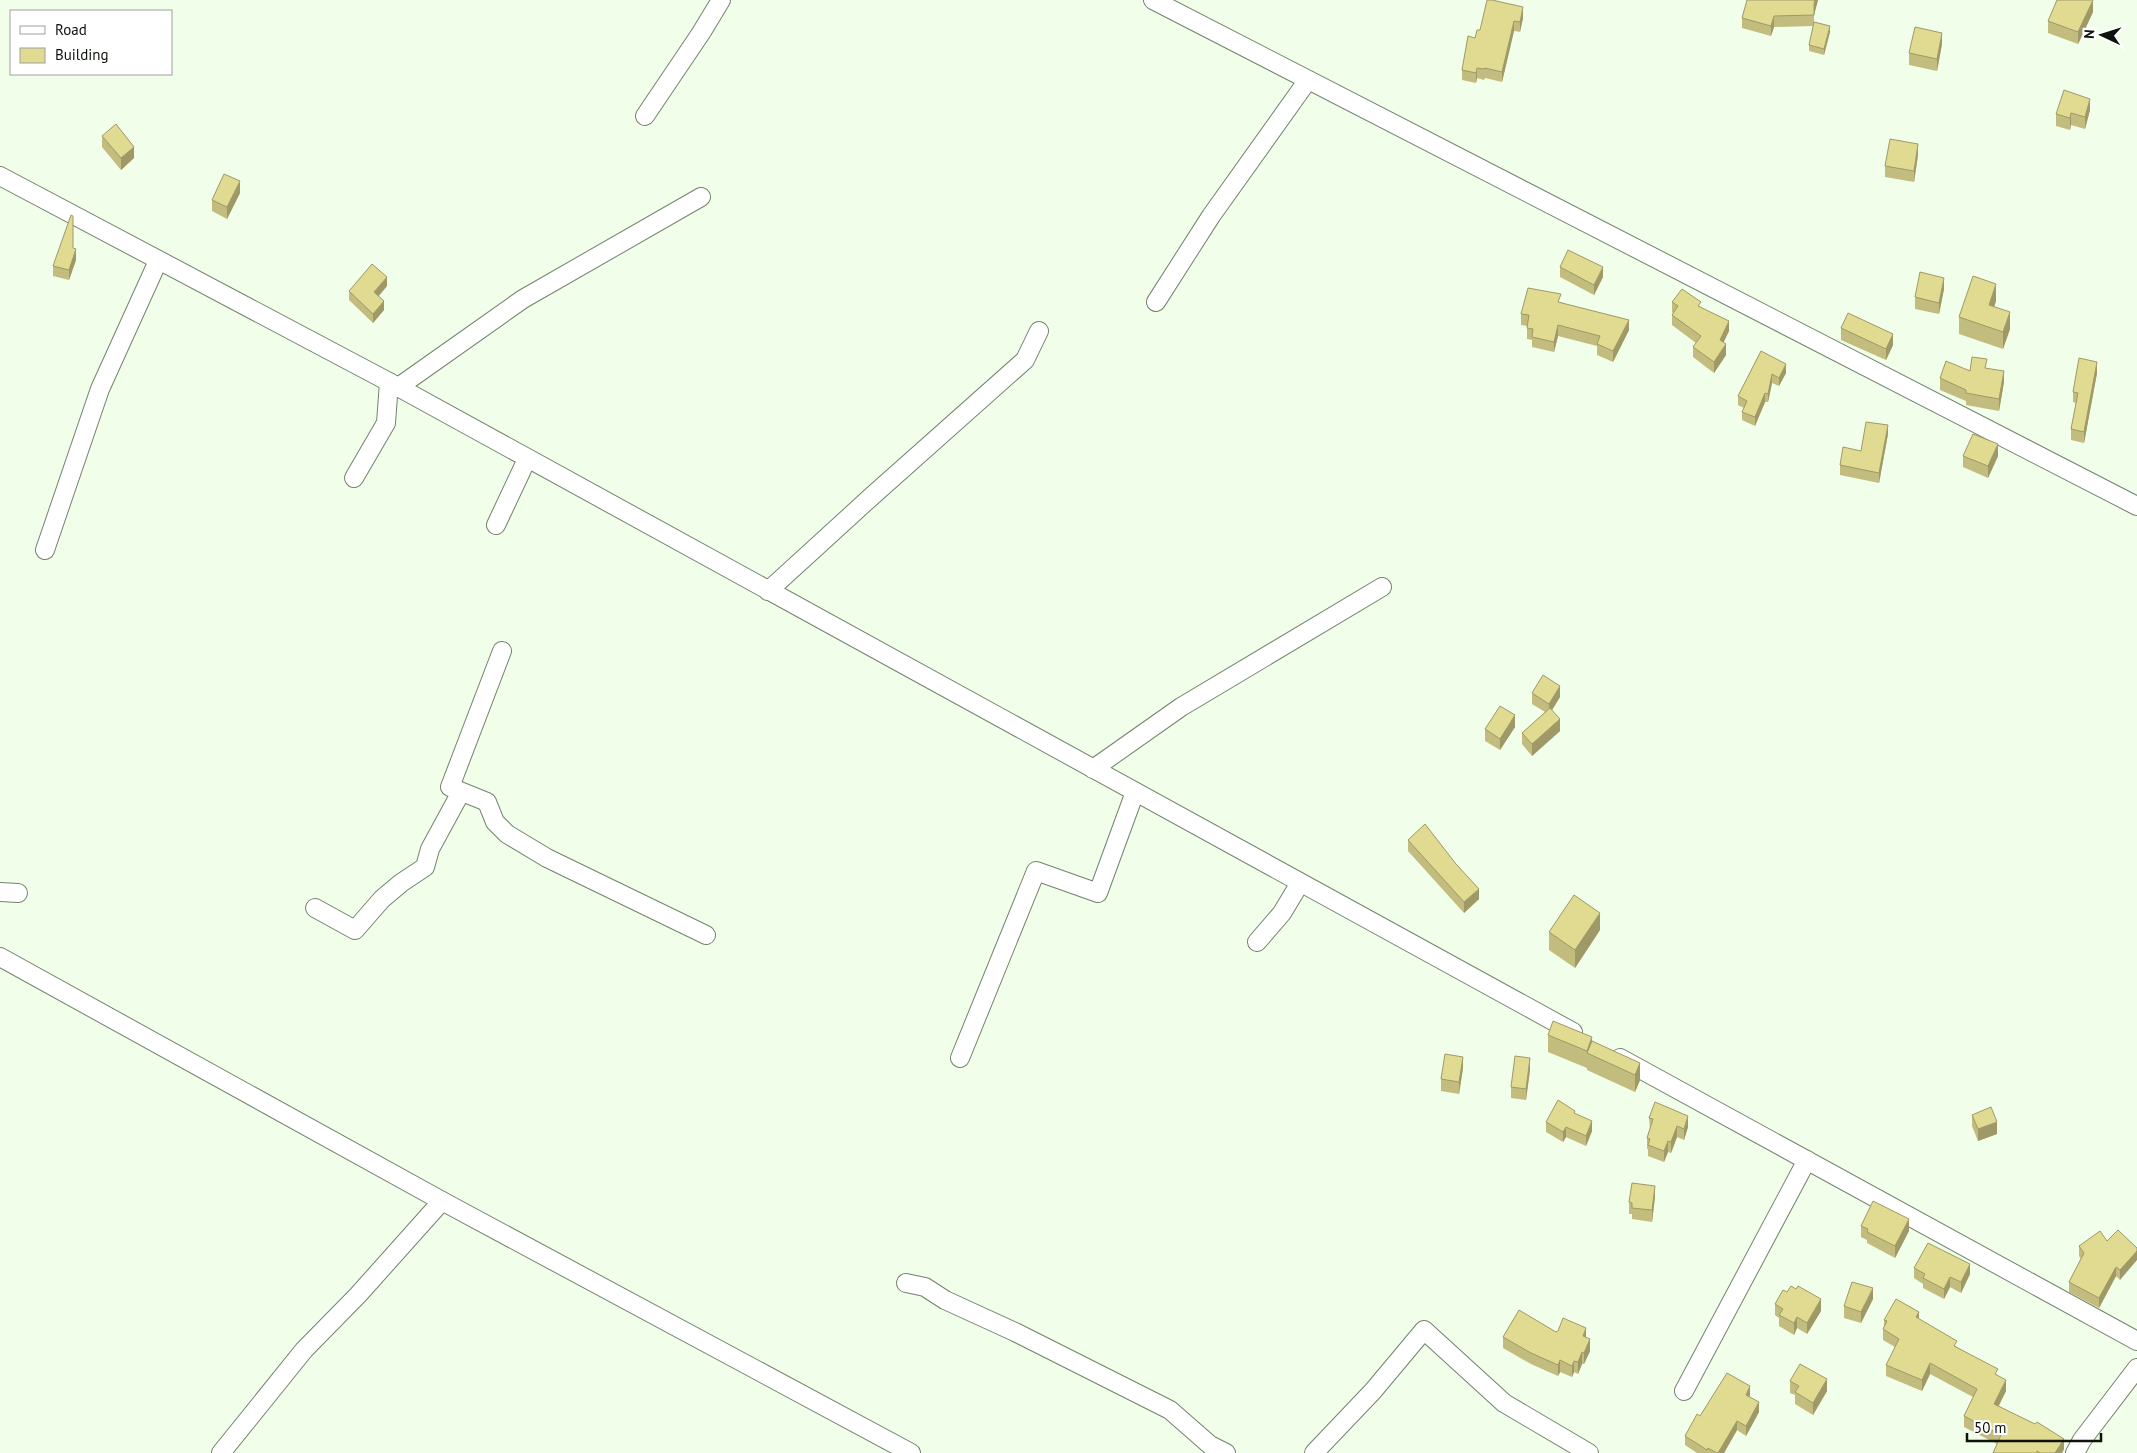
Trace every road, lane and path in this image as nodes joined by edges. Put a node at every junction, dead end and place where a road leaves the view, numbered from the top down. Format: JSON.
{"nodes":[{"id":1,"x":721,"y":0,"type":"edge"},
{"id":2,"x":1153,"y":0,"type":"edge"},
{"id":3,"x":1308,"y":80,"type":"junction"},
{"id":4,"x":645,"y":116,"type":"dead end"},
{"id":5,"x":0,"y":176,"type":"edge"},
{"id":6,"x":701,"y":197,"type":"dead end"},
{"id":7,"x":158,"y":261,"type":"junction"},
{"id":8,"x":1156,"y":302,"type":"dead end"},
{"id":9,"x":1039,"y":331,"type":"dead end"},
{"id":10,"x":393,"y":385,"type":"junction"},
{"id":11,"x":527,"y":459,"type":"junction"},
{"id":12,"x":354,"y":478,"type":"dead end"},
{"id":13,"x":2137,"y":506,"type":"edge"},
{"id":14,"x":496,"y":525,"type":"dead end"},
{"id":15,"x":45,"y":550,"type":"dead end"},
{"id":16,"x":1382,"y":587,"type":"dead end"},
{"id":17,"x":768,"y":592,"type":"junction"},
{"id":18,"x":502,"y":651,"type":"dead end"},
{"id":19,"x":1094,"y":769,"type":"junction"},
{"id":20,"x":461,"y":792,"type":"junction"},
{"id":21,"x":1135,"y":792,"type":"junction"},
{"id":22,"x":1300,"y":883,"type":"junction"},
{"id":23,"x":0,"y":892,"type":"edge"},
{"id":24,"x":18,"y":893,"type":"dead end"},
{"id":25,"x":315,"y":908,"type":"dead end"},
{"id":26,"x":706,"y":935,"type":"dead end"},
{"id":27,"x":1257,"y":942,"type":"dead end"},
{"id":28,"x":0,"y":957,"type":"edge"},
{"id":29,"x":1588,"y":1040,"type":"edge"},
{"id":30,"x":1605,"y":1050,"type":"edge"},
{"id":31,"x":960,"y":1058,"type":"dead end"},
{"id":32,"x":1807,"y":1160,"type":"junction"},
{"id":33,"x":442,"y":1201,"type":"junction"},
{"id":34,"x":906,"y":1283,"type":"dead end"},
{"id":35,"x":2137,"y":1341,"type":"edge"},
{"id":36,"x":2137,"y":1368,"type":"edge"},
{"id":37,"x":1684,"y":1391,"type":"dead end"},
{"id":38,"x":221,"y":1453,"type":"edge"},
{"id":39,"x":911,"y":1453,"type":"edge"},
{"id":40,"x":1226,"y":1453,"type":"edge"},
{"id":41,"x":1315,"y":1453,"type":"edge"},
{"id":42,"x":1589,"y":1453,"type":"edge"},
{"id":43,"x":2075,"y":1453,"type":"edge"}],
"edges":[{"from":1,"to":4,"type":"street"},
{"from":2,"to":3,"type":"street"},
{"from":3,"to":8,"type":"street"},
{"from":3,"to":13,"type":"street"},
{"from":5,"to":7,"type":"street"},
{"from":6,"to":10,"type":"street"},
{"from":7,"to":10,"type":"street"},
{"from":7,"to":15,"type":"street"},
{"from":9,"to":17,"type":"street"},
{"from":10,"to":11,"type":"street"},
{"from":10,"to":12,"type":"street"},
{"from":11,"to":14,"type":"street"},
{"from":11,"to":17,"type":"street"},
{"from":16,"to":19,"type":"street"},
{"from":17,"to":19,"type":"street"},
{"from":18,"to":20,"type":"street"},
{"from":19,"to":21,"type":"street"},
{"from":20,"to":25,"type":"street"},
{"from":20,"to":26,"type":"street"},
{"from":21,"to":22,"type":"street"},
{"from":21,"to":31,"type":"street"},
{"from":22,"to":27,"type":"street"},
{"from":22,"to":29,"type":"street"},
{"from":23,"to":24,"type":"street"},
{"from":28,"to":33,"type":"street"},
{"from":30,"to":32,"type":"street"},
{"from":32,"to":35,"type":"street"},
{"from":32,"to":37,"type":"street"},
{"from":33,"to":38,"type":"street"},
{"from":33,"to":39,"type":"street"},
{"from":34,"to":40,"type":"street"},
{"from":36,"to":43,"type":"street"},
{"from":41,"to":42,"type":"street"}]}
